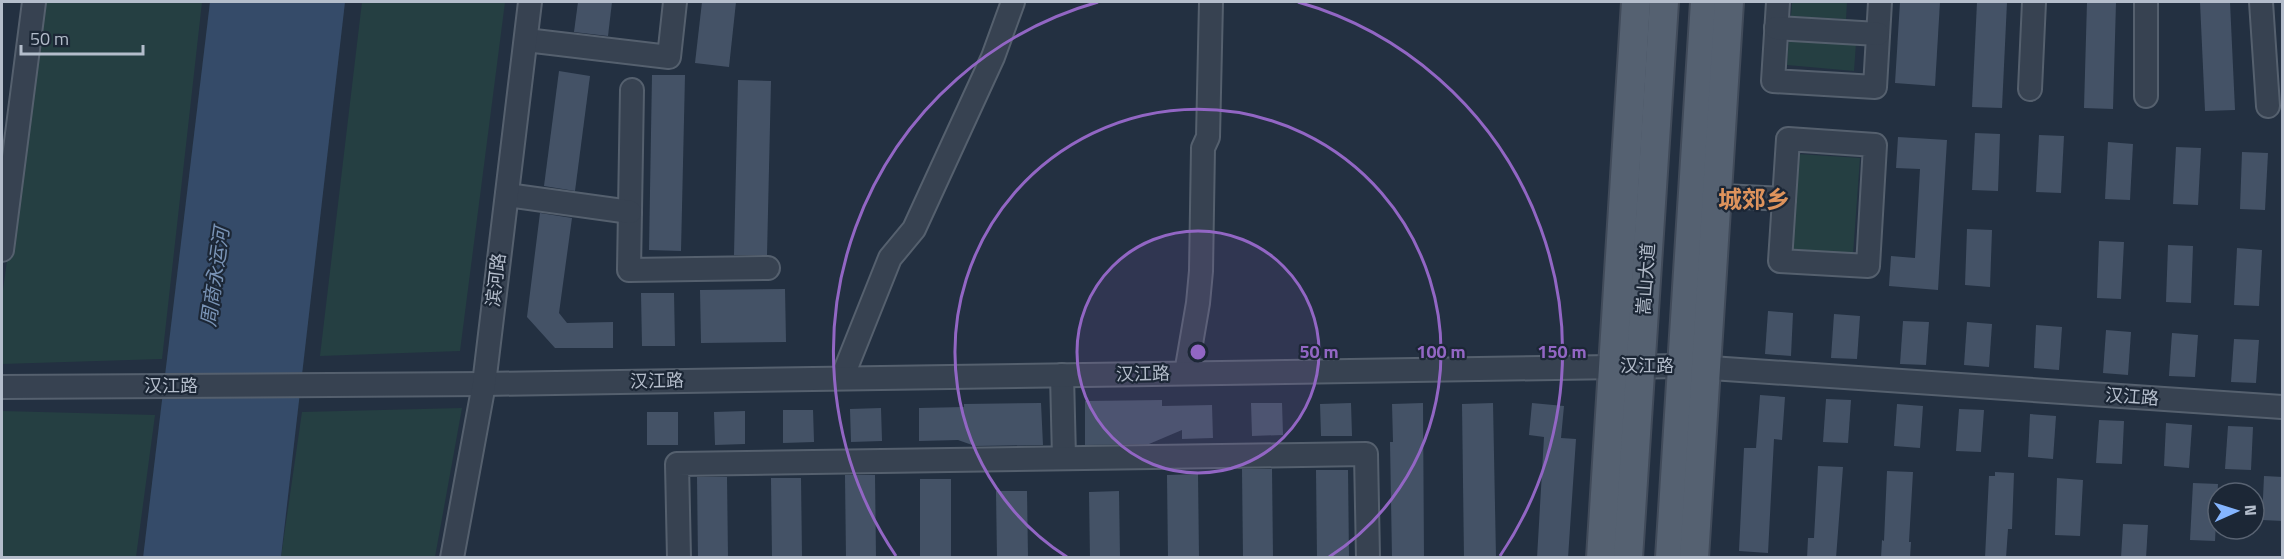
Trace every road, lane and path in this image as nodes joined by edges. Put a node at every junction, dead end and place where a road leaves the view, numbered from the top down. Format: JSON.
{"nodes":[{"id":1,"x":34,"y":2,"type":"edge"},
{"id":2,"x":530,"y":2,"type":"edge"},
{"id":3,"x":675,"y":2,"type":"edge"},
{"id":4,"x":1013,"y":2,"type":"edge"},
{"id":5,"x":1211,"y":2,"type":"edge"},
{"id":6,"x":1636,"y":2,"type":"edge"},
{"id":7,"x":1664,"y":2,"type":"edge"},
{"id":8,"x":1705,"y":2,"type":"edge"},
{"id":9,"x":1729,"y":2,"type":"edge"},
{"id":10,"x":1778,"y":2,"type":"edge"},
{"id":11,"x":1880,"y":2,"type":"edge"},
{"id":12,"x":2034,"y":2,"type":"edge"},
{"id":13,"x":2146,"y":2,"type":"edge"},
{"id":14,"x":2262,"y":2,"type":"edge"},
{"id":15,"x":1776,"y":28,"type":"junction"},
{"id":16,"x":1878,"y":34,"type":"junction"},
{"id":17,"x":526,"y":40,"type":"junction"},
{"id":18,"x":2030,"y":89,"type":"dead end"},
{"id":19,"x":632,"y":90,"type":"dead end"},
{"id":20,"x":2146,"y":96,"type":"dead end"},
{"id":21,"x":2268,"y":106,"type":"dead end"},
{"id":22,"x":507,"y":195,"type":"junction"},
{"id":23,"x":1705,"y":195,"type":"junction"},
{"id":24,"x":1784,"y":199,"type":"junction"},
{"id":25,"x":630,"y":212,"type":"junction"},
{"id":26,"x":2,"y":250,"type":"edge"},
{"id":27,"x":768,"y":268,"type":"dead end"},
{"id":28,"x":1627,"y":366,"type":"junction"},
{"id":29,"x":1694,"y":367,"type":"junction"},
{"id":30,"x":1186,"y":373,"type":"junction"},
{"id":31,"x":1062,"y":375,"type":"junction"},
{"id":32,"x":842,"y":378,"type":"junction"},
{"id":33,"x":484,"y":384,"type":"junction"},
{"id":34,"x":2,"y":387,"type":"edge"},
{"id":35,"x":2283,"y":407,"type":"edge"},
{"id":36,"x":1064,"y":458,"type":"junction"},
{"id":37,"x":452,"y":558,"type":"edge"},
{"id":38,"x":679,"y":558,"type":"edge"},
{"id":39,"x":1368,"y":558,"type":"edge"},
{"id":40,"x":1601,"y":558,"type":"edge"},
{"id":41,"x":1628,"y":558,"type":"edge"},
{"id":42,"x":1670,"y":558,"type":"edge"},
{"id":43,"x":1694,"y":558,"type":"edge"}],
"edges":[{"from":1,"to":26,"type":"street"},
{"from":2,"to":17,"type":"street","name":"滨河路"},
{"from":3,"to":17,"type":"street"},
{"from":4,"to":32,"type":"street"},
{"from":5,"to":30,"type":"street"},
{"from":6,"to":28,"type":"main road"},
{"from":7,"to":28,"type":"main road","name":"嵩山大道"},
{"from":8,"to":23,"type":"main road"},
{"from":9,"to":23,"type":"main road"},
{"from":10,"to":15,"type":"street"},
{"from":11,"to":16,"type":"street"},
{"from":12,"to":18,"type":"street"},
{"from":13,"to":20,"type":"street"},
{"from":14,"to":21,"type":"street"},
{"from":15,"to":16,"type":"street"},
{"from":15,"to":16,"type":"street"},
{"from":17,"to":22,"type":"street","name":"滨河路"},
{"from":19,"to":25,"type":"street"},
{"from":22,"to":25,"type":"street"},
{"from":22,"to":33,"type":"street","name":"滨河路"},
{"from":23,"to":24,"type":"street"},
{"from":23,"to":29,"type":"main road"},
{"from":24,"to":24,"type":"street"},
{"from":25,"to":27,"type":"street"},
{"from":28,"to":29,"type":"street","name":"汉江路"},
{"from":28,"to":30,"type":"street","name":"汉江路"},
{"from":28,"to":40,"type":"main road"},
{"from":28,"to":41,"type":"main road","name":"嵩山大道"},
{"from":29,"to":35,"type":"street","name":"汉江路"},
{"from":29,"to":42,"type":"main road"},
{"from":29,"to":43,"type":"main road"},
{"from":30,"to":31,"type":"street","name":"汉江路"},
{"from":31,"to":32,"type":"street","name":"汉江路"},
{"from":31,"to":36,"type":"street"},
{"from":32,"to":33,"type":"street","name":"汉江路"},
{"from":33,"to":34,"type":"street","name":"汉江路"},
{"from":33,"to":37,"type":"street","name":"滨河路"},
{"from":36,"to":38,"type":"street"},
{"from":36,"to":39,"type":"street"}]}
